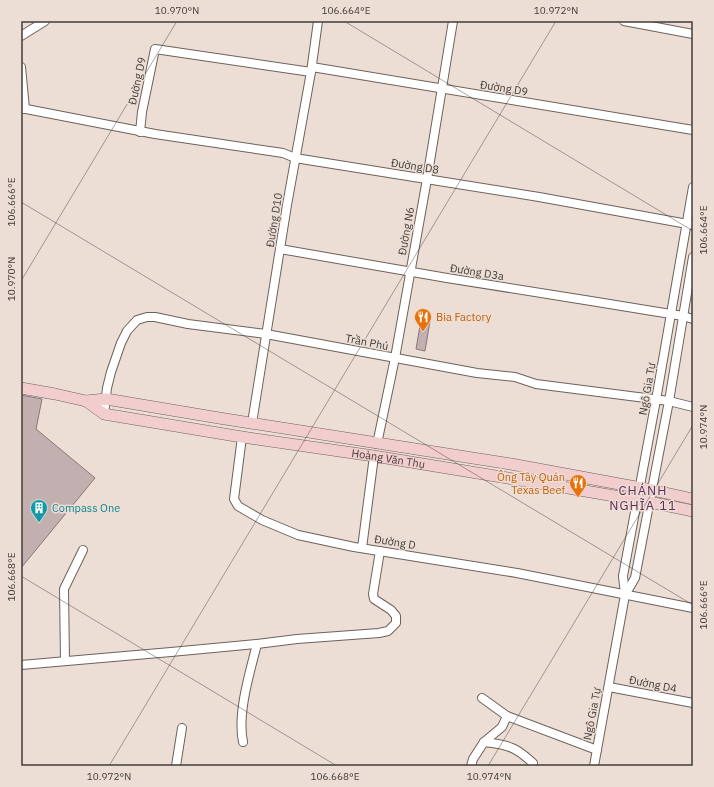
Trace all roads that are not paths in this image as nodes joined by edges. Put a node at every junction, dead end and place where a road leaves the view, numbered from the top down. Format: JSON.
{"nodes":[{"id":1,"x":45,"y":21,"type":"edge"},
{"id":2,"x":318,"y":21,"type":"edge"},
{"id":3,"x":453,"y":21,"type":"edge"},
{"id":4,"x":624,"y":21,"type":"edge"},
{"id":5,"x":659,"y":24,"type":"edge"},
{"id":6,"x":693,"y":34,"type":"edge"},
{"id":7,"x":21,"y":36,"type":"edge"},
{"id":8,"x":21,"y":67,"type":"edge"},
{"id":9,"x":311,"y":69,"type":"junction"},
{"id":10,"x":441,"y":88,"type":"junction"},
{"id":11,"x":23,"y":108,"type":"edge"},
{"id":12,"x":693,"y":130,"type":"edge"},
{"id":13,"x":140,"y":132,"type":"junction"},
{"id":14,"x":295,"y":158,"type":"junction"},
{"id":15,"x":427,"y":179,"type":"junction"},
{"id":16,"x":693,"y":187,"type":"edge"},
{"id":17,"x":690,"y":225,"type":"edge"},
{"id":18,"x":280,"y":249,"type":"junction"},
{"id":19,"x":693,"y":257,"type":"edge"},
{"id":20,"x":410,"y":272,"type":"junction"},
{"id":21,"x":671,"y":314,"type":"junction"},
{"id":22,"x":683,"y":316,"type":"junction"},
{"id":23,"x":693,"y":319,"type":"edge"},
{"id":24,"x":266,"y":334,"type":"junction"},
{"id":25,"x":394,"y":358,"type":"junction"},
{"id":26,"x":21,"y":388,"type":"edge"},
{"id":27,"x":106,"y":398,"type":"junction"},
{"id":28,"x":656,"y":400,"type":"junction"},
{"id":29,"x":86,"y":401,"type":"junction"},
{"id":30,"x":668,"y":401,"type":"junction"},
{"id":31,"x":693,"y":407,"type":"edge"},
{"id":32,"x":104,"y":414,"type":"junction"},
{"id":33,"x":219,"y":418,"type":"junction"},
{"id":34,"x":252,"y":423,"type":"junction"},
{"id":35,"x":298,"y":431,"type":"junction"},
{"id":36,"x":217,"y":432,"type":"junction"},
{"id":37,"x":242,"y":437,"type":"junction"},
{"id":38,"x":297,"y":444,"type":"junction"},
{"id":39,"x":377,"y":444,"type":"junction"},
{"id":40,"x":451,"y":455,"type":"junction"},
{"id":41,"x":374,"y":456,"type":"junction"},
{"id":42,"x":511,"y":464,"type":"junction"},
{"id":43,"x":450,"y":468,"type":"junction"},
{"id":44,"x":571,"y":475,"type":"junction"},
{"id":45,"x":509,"y":478,"type":"junction"},
{"id":46,"x":568,"y":488,"type":"junction"},
{"id":47,"x":640,"y":488,"type":"junction"},
{"id":48,"x":652,"y":490,"type":"junction"},
{"id":49,"x":693,"y":499,"type":"edge"},
{"id":50,"x":637,"y":500,"type":"junction"},
{"id":51,"x":649,"y":502,"type":"junction"},
{"id":52,"x":693,"y":511,"type":"edge"},
{"id":53,"x":362,"y":548,"type":"junction"},
{"id":54,"x":83,"y":550,"type":"dead end"},
{"id":55,"x":380,"y":551,"type":"junction"},
{"id":56,"x":625,"y":595,"type":"junction"},
{"id":57,"x":693,"y":608,"type":"edge"},
{"id":58,"x":257,"y":644,"type":"junction"},
{"id":59,"x":65,"y":661,"type":"junction"},
{"id":60,"x":21,"y":665,"type":"edge"},
{"id":61,"x":609,"y":687,"type":"junction"},
{"id":62,"x":482,"y":698,"type":"dead end"},
{"id":63,"x":693,"y":703,"type":"edge"},
{"id":64,"x":506,"y":716,"type":"junction"},
{"id":65,"x":182,"y":728,"type":"dead end"},
{"id":66,"x":243,"y":742,"type":"dead end"},
{"id":67,"x":484,"y":742,"type":"junction"},
{"id":68,"x":597,"y":750,"type":"junction"},
{"id":69,"x":533,"y":763,"type":"dead end"},
{"id":70,"x":176,"y":766,"type":"edge"},
{"id":71,"x":471,"y":766,"type":"edge"},
{"id":72,"x":594,"y":766,"type":"edge"}],
"edges":[{"from":1,"to":7,"type":"street"},
{"from":2,"to":9,"type":"street","name":"Đường D10"},
{"from":3,"to":10,"type":"street","name":"Đường N6"},
{"from":4,"to":5,"type":"street"},
{"from":5,"to":6,"type":"street"},
{"from":8,"to":11,"type":"street"},
{"from":9,"to":10,"type":"street","name":"Đường D9"},
{"from":9,"to":13,"type":"street","name":"Đường D9"},
{"from":9,"to":14,"type":"street","name":"Đường D10"},
{"from":10,"to":12,"type":"street","name":"Đường D9"},
{"from":10,"to":15,"type":"street","name":"Đường N6"},
{"from":11,"to":13,"type":"street","name":"Đường D8"},
{"from":13,"to":14,"type":"street","name":"Đường D8"},
{"from":14,"to":15,"type":"street","name":"Đường D8"},
{"from":14,"to":18,"type":"street","name":"Đường D10"},
{"from":15,"to":17,"type":"street","name":"Đường D8"},
{"from":15,"to":20,"type":"street","name":"Đường N6"},
{"from":16,"to":17,"type":"street","name":"Ngô Gia Tự"},
{"from":17,"to":21,"type":"street","name":"Ngô Gia Tự"},
{"from":18,"to":20,"type":"street","name":"Đường D3a"},
{"from":18,"to":24,"type":"street","name":"Đường D10"},
{"from":19,"to":22,"type":"street","name":"Ngô Gia Tự"},
{"from":20,"to":21,"type":"street","name":"Đường D3a"},
{"from":20,"to":25,"type":"street","name":"Đường N6"},
{"from":21,"to":22,"type":"street","name":"Đường D3a"},
{"from":21,"to":28,"type":"street","name":"Ngô Gia Tự"},
{"from":22,"to":23,"type":"street","name":"Đường D3a"},
{"from":22,"to":30,"type":"street","name":"Ngô Gia Tự"},
{"from":24,"to":25,"type":"street","name":"Trần Phú"},
{"from":24,"to":27,"type":"street","name":"Trần Phú"},
{"from":24,"to":34,"type":"street","name":"Đường D10"},
{"from":25,"to":28,"type":"street","name":"Trần Phú"},
{"from":25,"to":39,"type":"street","name":"Đường N6"},
{"from":26,"to":29,"type":"street","name":"Hoàng Văn Thụ"},
{"from":27,"to":29,"type":"street","name":"Hoàng Văn Thụ"},
{"from":27,"to":32,"type":"street","name":"Trần Phú"},
{"from":27,"to":33,"type":"street","name":"Hoàng Văn Thụ"},
{"from":28,"to":30,"type":"street","name":"Trần Phú"},
{"from":28,"to":47,"type":"street","name":"Ngô Gia Tự"},
{"from":29,"to":32,"type":"street","name":"Hoàng Văn Thụ"},
{"from":30,"to":31,"type":"street","name":"Trần Phú"},
{"from":30,"to":48,"type":"street","name":"Ngô Gia Tự"},
{"from":32,"to":36,"type":"street","name":"Hoàng Văn Thụ"},
{"from":33,"to":34,"type":"street","name":"Hoàng Văn Thụ"},
{"from":33,"to":36,"type":"street"},
{"from":34,"to":35,"type":"street","name":"Hoàng Văn Thụ"},
{"from":35,"to":38,"type":"street"},
{"from":35,"to":39,"type":"street","name":"Hoàng Văn Thụ"},
{"from":36,"to":37,"type":"street","name":"Hoàng Văn Thụ"},
{"from":37,"to":38,"type":"street","name":"Hoàng Văn Thụ"},
{"from":37,"to":53,"type":"street","name":"Đường D"},
{"from":38,"to":41,"type":"street","name":"Hoàng Văn Thụ"},
{"from":39,"to":40,"type":"street","name":"Hoàng Văn Thụ"},
{"from":39,"to":41,"type":"street"},
{"from":40,"to":42,"type":"street","name":"Hoàng Văn Thụ"},
{"from":40,"to":43,"type":"street"},
{"from":41,"to":43,"type":"street","name":"Hoàng Văn Thụ"},
{"from":41,"to":53,"type":"street"},
{"from":42,"to":44,"type":"street","name":"Hoàng Văn Thụ"},
{"from":42,"to":45,"type":"street"},
{"from":43,"to":45,"type":"street","name":"Hoàng Văn Thụ"},
{"from":44,"to":46,"type":"street"},
{"from":44,"to":47,"type":"street","name":"Hoàng Văn Thụ"},
{"from":45,"to":46,"type":"street","name":"Hoàng Văn Thụ"},
{"from":46,"to":50,"type":"street","name":"Hoàng Văn Thụ"},
{"from":47,"to":48,"type":"street","name":"Hoàng Văn Thụ"},
{"from":47,"to":50,"type":"street","name":"Ngô Gia Tự"},
{"from":48,"to":49,"type":"street","name":"Hoàng Văn Thụ"},
{"from":48,"to":51,"type":"street","name":"Ngô Gia Tự"},
{"from":50,"to":51,"type":"street","name":"Hoàng Văn Thụ"},
{"from":50,"to":56,"type":"street","name":"Ngô Gia Tự"},
{"from":51,"to":52,"type":"street","name":"Hoàng Văn Thụ"},
{"from":51,"to":56,"type":"street","name":"Ngô Gia Tự"},
{"from":53,"to":55,"type":"street","name":"Đường D"},
{"from":54,"to":59,"type":"street"},
{"from":55,"to":56,"type":"street","name":"Đường D"},
{"from":55,"to":58,"type":"street"},
{"from":56,"to":57,"type":"street","name":"Đường D"},
{"from":56,"to":61,"type":"street","name":"Ngô Gia Tự"},
{"from":58,"to":59,"type":"street"},
{"from":58,"to":66,"type":"street"},
{"from":59,"to":60,"type":"street"},
{"from":61,"to":63,"type":"street","name":"Đường D4"},
{"from":61,"to":68,"type":"street","name":"Ngô Gia Tự"},
{"from":62,"to":64,"type":"street"},
{"from":64,"to":67,"type":"street"},
{"from":64,"to":68,"type":"street"},
{"from":65,"to":70,"type":"street"},
{"from":67,"to":69,"type":"street"},
{"from":67,"to":71,"type":"street"},
{"from":68,"to":72,"type":"street","name":"Ngô Gia Tự"}]}
